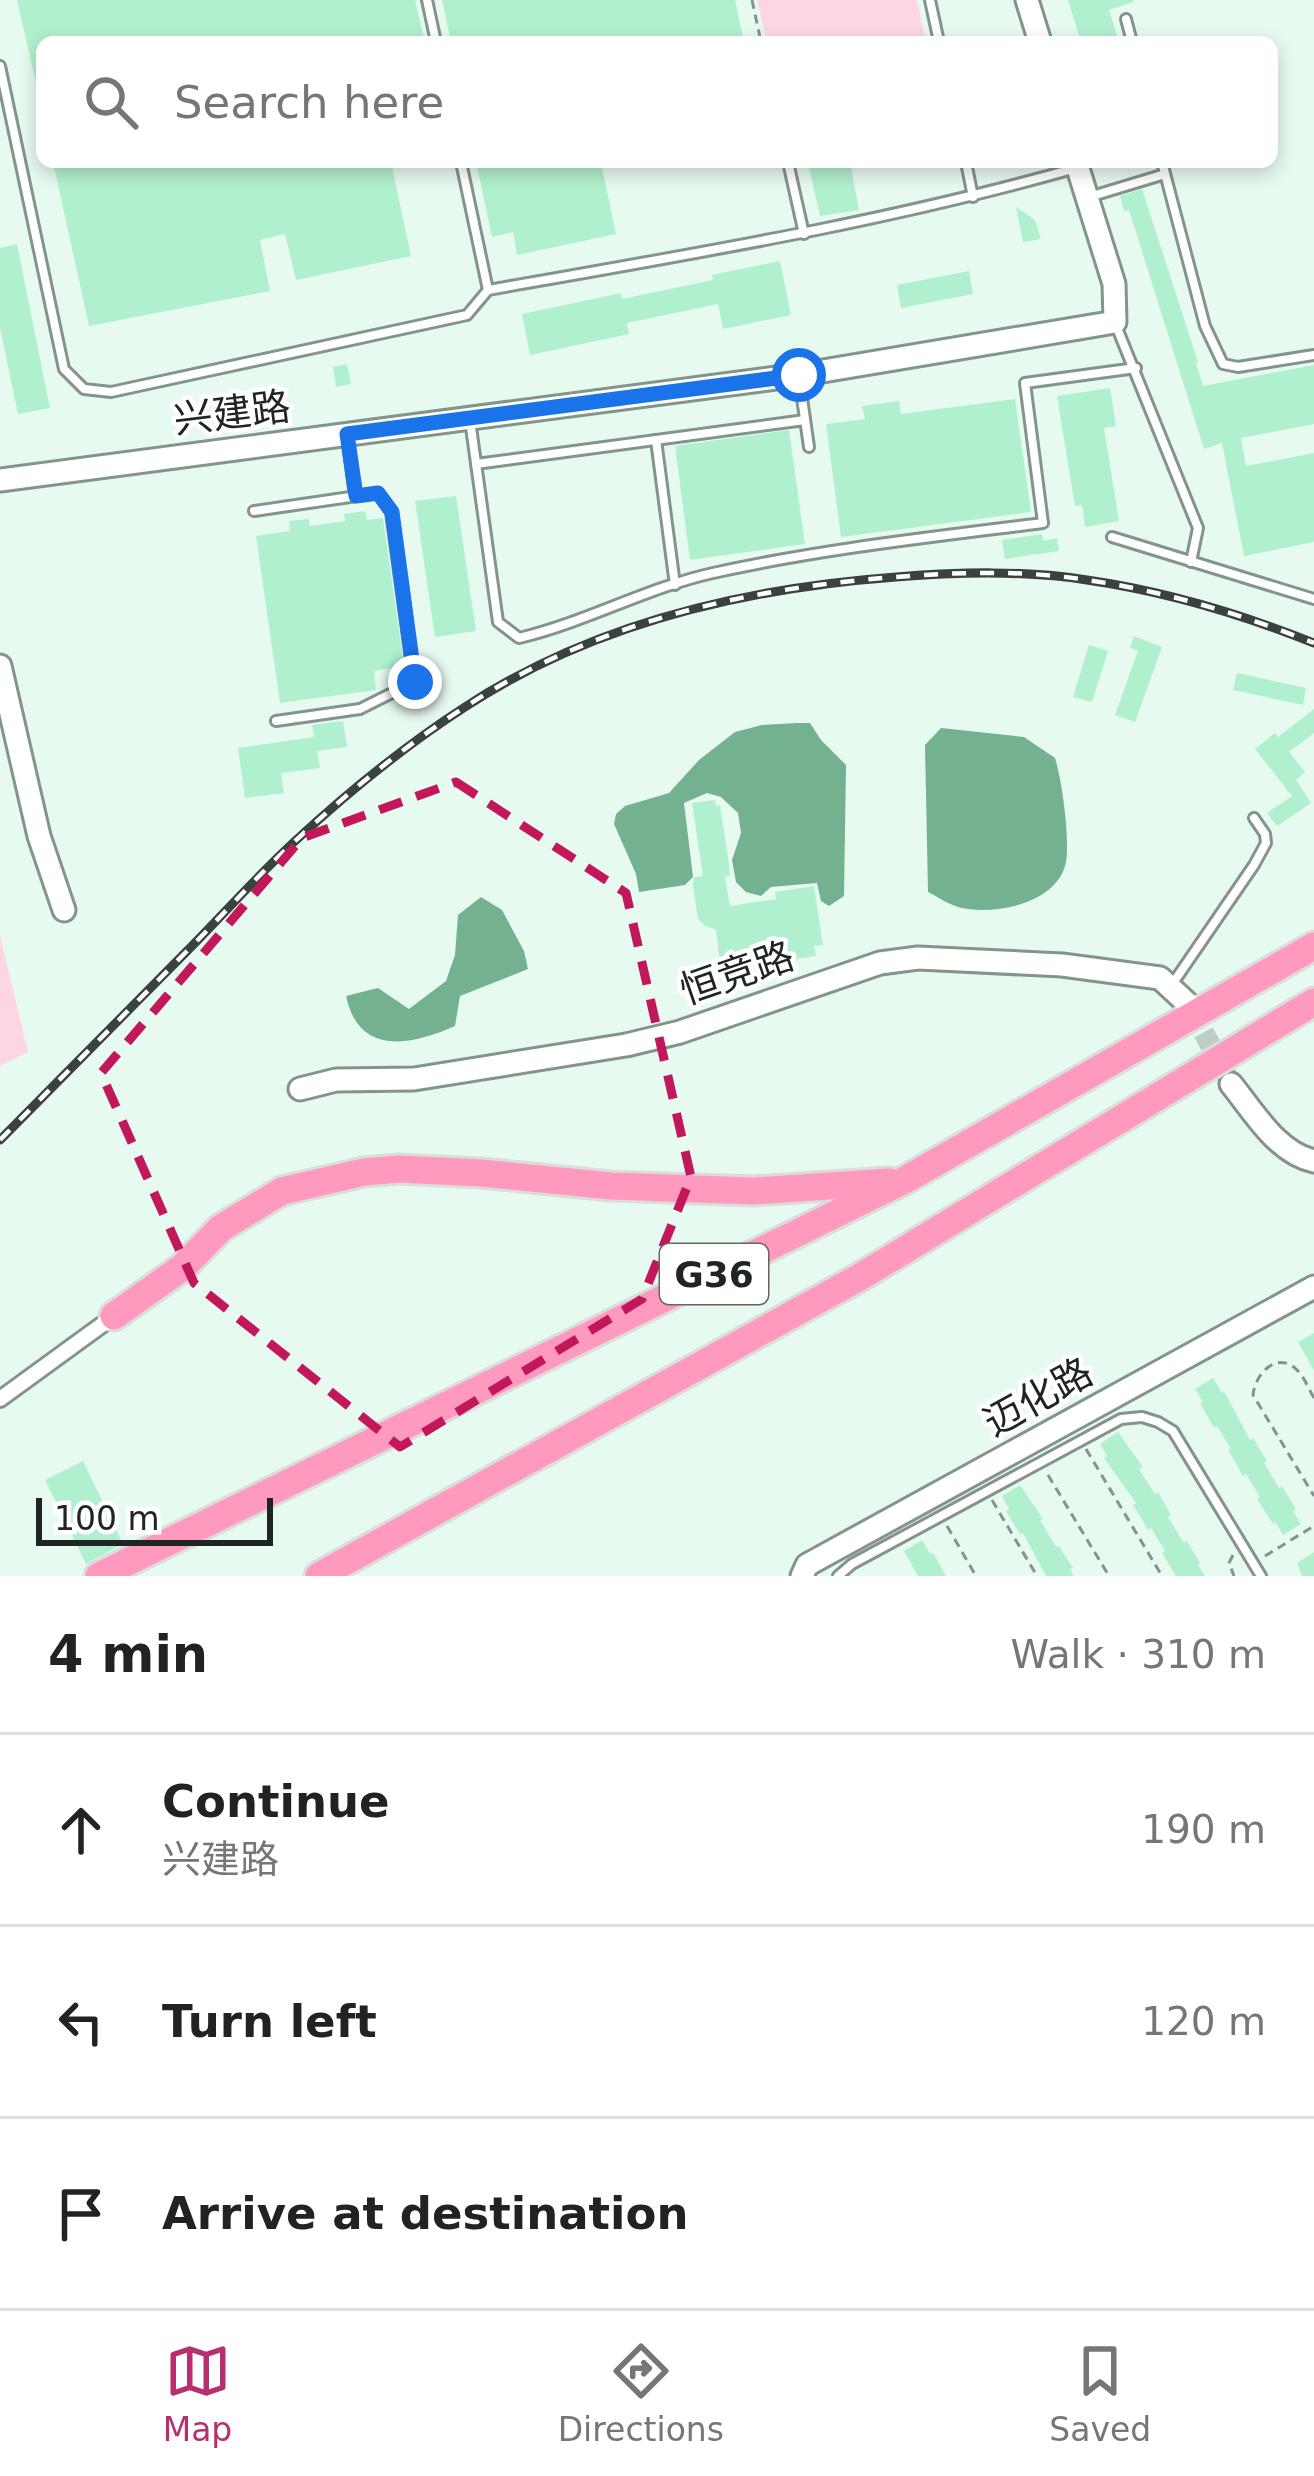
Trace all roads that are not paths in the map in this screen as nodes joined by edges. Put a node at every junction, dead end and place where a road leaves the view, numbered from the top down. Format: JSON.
{"nodes":[{"id":1,"x":427,"y":0,"type":"edge"},
{"id":2,"x":930,"y":0,"type":"edge"},
{"id":3,"x":1027,"y":0,"type":"edge"},
{"id":4,"x":1126,"y":19,"type":"dead end"},
{"id":5,"x":435,"y":36,"type":"edge"},
{"id":6,"x":938,"y":36,"type":"edge"},
{"id":7,"x":1038,"y":36,"type":"edge"},
{"id":8,"x":1130,"y":36,"type":"edge"},
{"id":9,"x":0,"y":66,"type":"edge"},
{"id":10,"x":462,"y":168,"type":"edge"},
{"id":11,"x":789,"y":168,"type":"edge"},
{"id":12,"x":967,"y":168,"type":"edge"},
{"id":13,"x":1067,"y":168,"type":"edge"},
{"id":14,"x":1078,"y":168,"type":"edge"},
{"id":15,"x":1164,"y":168,"type":"edge"},
{"id":16,"x":1165,"y":174,"type":"junction"},
{"id":17,"x":974,"y":197,"type":"junction"},
{"id":18,"x":1087,"y":198,"type":"junction"},
{"id":19,"x":804,"y":234,"type":"junction"},
{"id":20,"x":488,"y":290,"type":"junction"},
{"id":21,"x":1114,"y":322,"type":"junction"},
{"id":22,"x":1314,"y":355,"type":"edge"},
{"id":23,"x":1136,"y":368,"type":"junction"},
{"id":24,"x":799,"y":375,"type":"junction"},
{"id":25,"x":470,"y":418,"type":"junction"},
{"id":26,"x":805,"y":420,"type":"junction"},
{"id":27,"x":347,"y":434,"type":"junction"},
{"id":28,"x":656,"y":440,"type":"junction"},
{"id":29,"x":809,"y":447,"type":"dead end"},
{"id":30,"x":476,"y":464,"type":"junction"},
{"id":31,"x":0,"y":480,"type":"edge"},
{"id":32,"x":356,"y":496,"type":"junction"},
{"id":33,"x":254,"y":511,"type":"dead end"},
{"id":34,"x":1112,"y":537,"type":"dead end"},
{"id":35,"x":1191,"y":562,"type":"junction"},
{"id":36,"x":675,"y":584,"type":"junction"},
{"id":37,"x":1314,"y":599,"type":"edge"},
{"id":38,"x":0,"y":666,"type":"edge"},
{"id":39,"x":277,"y":721,"type":"dead end"},
{"id":40,"x":1254,"y":818,"type":"dead end"},
{"id":41,"x":64,"y":910,"type":"dead end"},
{"id":42,"x":1314,"y":946,"type":"edge"},
{"id":43,"x":1170,"y":987,"type":"junction"},
{"id":44,"x":1314,"y":1003,"type":"edge"},
{"id":45,"x":1188,"y":1004,"type":"tunnel mouth"},
{"id":46,"x":1231,"y":1084,"type":"tunnel mouth"},
{"id":47,"x":299,"y":1089,"type":"dead end"},
{"id":48,"x":1314,"y":1161,"type":"edge"},
{"id":49,"x":905,"y":1180,"type":"junction"},
{"id":50,"x":1314,"y":1288,"type":"edge"},
{"id":51,"x":114,"y":1316,"type":"joint"},
{"id":52,"x":0,"y":1400,"type":"edge"},
{"id":53,"x":99,"y":1576,"type":"edge"},
{"id":54,"x":319,"y":1576,"type":"edge"},
{"id":55,"x":802,"y":1576,"type":"edge"},
{"id":56,"x":838,"y":1576,"type":"edge"},
{"id":57,"x":1261,"y":1576,"type":"edge"}],
"edges":[{"from":1,"to":5,"type":"lane"},
{"from":2,"to":6,"type":"lane"},
{"from":3,"to":7,"type":"street"},
{"from":4,"to":8,"type":"lane"},
{"from":9,"to":20,"type":"lane"},
{"from":10,"to":20,"type":"lane"},
{"from":11,"to":19,"type":"lane"},
{"from":12,"to":17,"type":"lane"},
{"from":13,"to":17,"type":"lane"},
{"from":14,"to":18,"type":"street"},
{"from":15,"to":16,"type":"lane"},
{"from":16,"to":18,"type":"lane"},
{"from":16,"to":22,"type":"lane"},
{"from":17,"to":19,"type":"lane"},
{"from":18,"to":21,"type":"street"},
{"from":19,"to":20,"type":"lane"},
{"from":21,"to":23,"type":"lane"},
{"from":21,"to":24,"type":"street","name":"兴建路"},
{"from":23,"to":35,"type":"lane"},
{"from":23,"to":36,"type":"lane"},
{"from":24,"to":25,"type":"street","name":"兴建路"},
{"from":24,"to":26,"type":"lane"},
{"from":25,"to":27,"type":"street","name":"兴建路"},
{"from":25,"to":30,"type":"lane"},
{"from":26,"to":28,"type":"lane"},
{"from":26,"to":29,"type":"lane"},
{"from":27,"to":31,"type":"street","name":"兴建路"},
{"from":27,"to":32,"type":"lane"},
{"from":28,"to":30,"type":"lane"},
{"from":28,"to":36,"type":"lane"},
{"from":30,"to":36,"type":"lane"},
{"from":32,"to":33,"type":"lane"},
{"from":32,"to":39,"type":"lane"},
{"from":34,"to":35,"type":"lane"},
{"from":35,"to":37,"type":"lane"},
{"from":38,"to":41,"type":"street"},
{"from":40,"to":43,"type":"lane"},
{"from":42,"to":49,"type":"highway","number":"G36"},
{"from":43,"to":45,"type":"street","name":"恒竞路"},
{"from":43,"to":47,"type":"street","name":"恒竞路"},
{"from":44,"to":54,"type":"highway","number":"G36"},
{"from":46,"to":48,"type":"street"},
{"from":49,"to":51,"type":"highway"},
{"from":49,"to":53,"type":"highway","number":"G36"},
{"from":50,"to":55,"type":"street","name":"迈化路"},
{"from":51,"to":52,"type":"street"},
{"from":56,"to":57,"type":"lane"}]}
